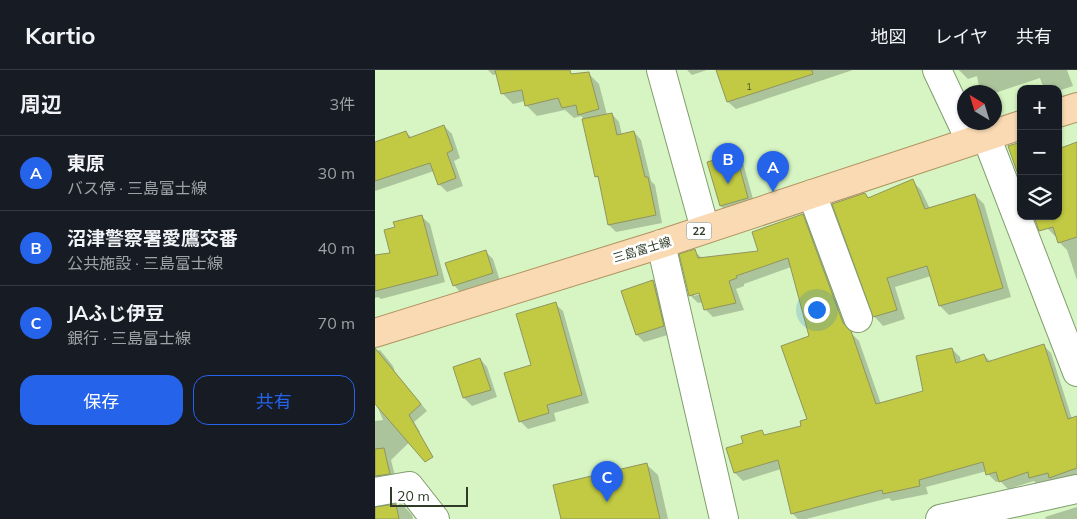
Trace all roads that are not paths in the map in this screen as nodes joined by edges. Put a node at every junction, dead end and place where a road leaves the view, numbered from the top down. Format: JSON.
{"nodes":[{"id":1,"x":661,"y":70,"type":"edge"},
{"id":2,"x":937,"y":70,"type":"edge"},
{"id":3,"x":1077,"y":107,"type":"edge"},
{"id":4,"x":1062,"y":112,"type":"edge"},
{"id":5,"x":1017,"y":126,"type":"edge"},
{"id":6,"x":978,"y":138,"type":"junction"},
{"id":7,"x":812,"y":194,"type":"junction"},
{"id":8,"x":705,"y":230,"type":"junction"},
{"id":9,"x":661,"y":244,"type":"junction"},
{"id":10,"x":857,"y":318,"type":"dead end"},
{"id":11,"x":375,"y":333,"type":"edge"},
{"id":12,"x":1077,"y":372,"type":"edge"},
{"id":13,"x":1077,"y":489,"type":"edge"},
{"id":14,"x":375,"y":492,"type":"edge"},
{"id":15,"x":435,"y":519,"type":"edge"},
{"id":16,"x":724,"y":519,"type":"edge"},
{"id":17,"x":940,"y":519,"type":"edge"}],
"edges":[{"from":1,"to":8,"type":"street"},
{"from":2,"to":6,"type":"street"},
{"from":3,"to":4,"type":"main road"},
{"from":5,"to":6,"type":"main road","name":"三島富士線","number":"22"},
{"from":6,"to":7,"type":"main road","name":"三島富士線","number":"22"},
{"from":6,"to":12,"type":"street"},
{"from":7,"to":8,"type":"main road","name":"三島富士線","number":"22"},
{"from":7,"to":10,"type":"street"},
{"from":8,"to":9,"type":"main road","name":"三島富士線","number":"22"},
{"from":9,"to":11,"type":"main road","name":"三島富士線","number":"22"},
{"from":9,"to":16,"type":"street"},
{"from":13,"to":17,"type":"street"},
{"from":14,"to":15,"type":"street"}]}
